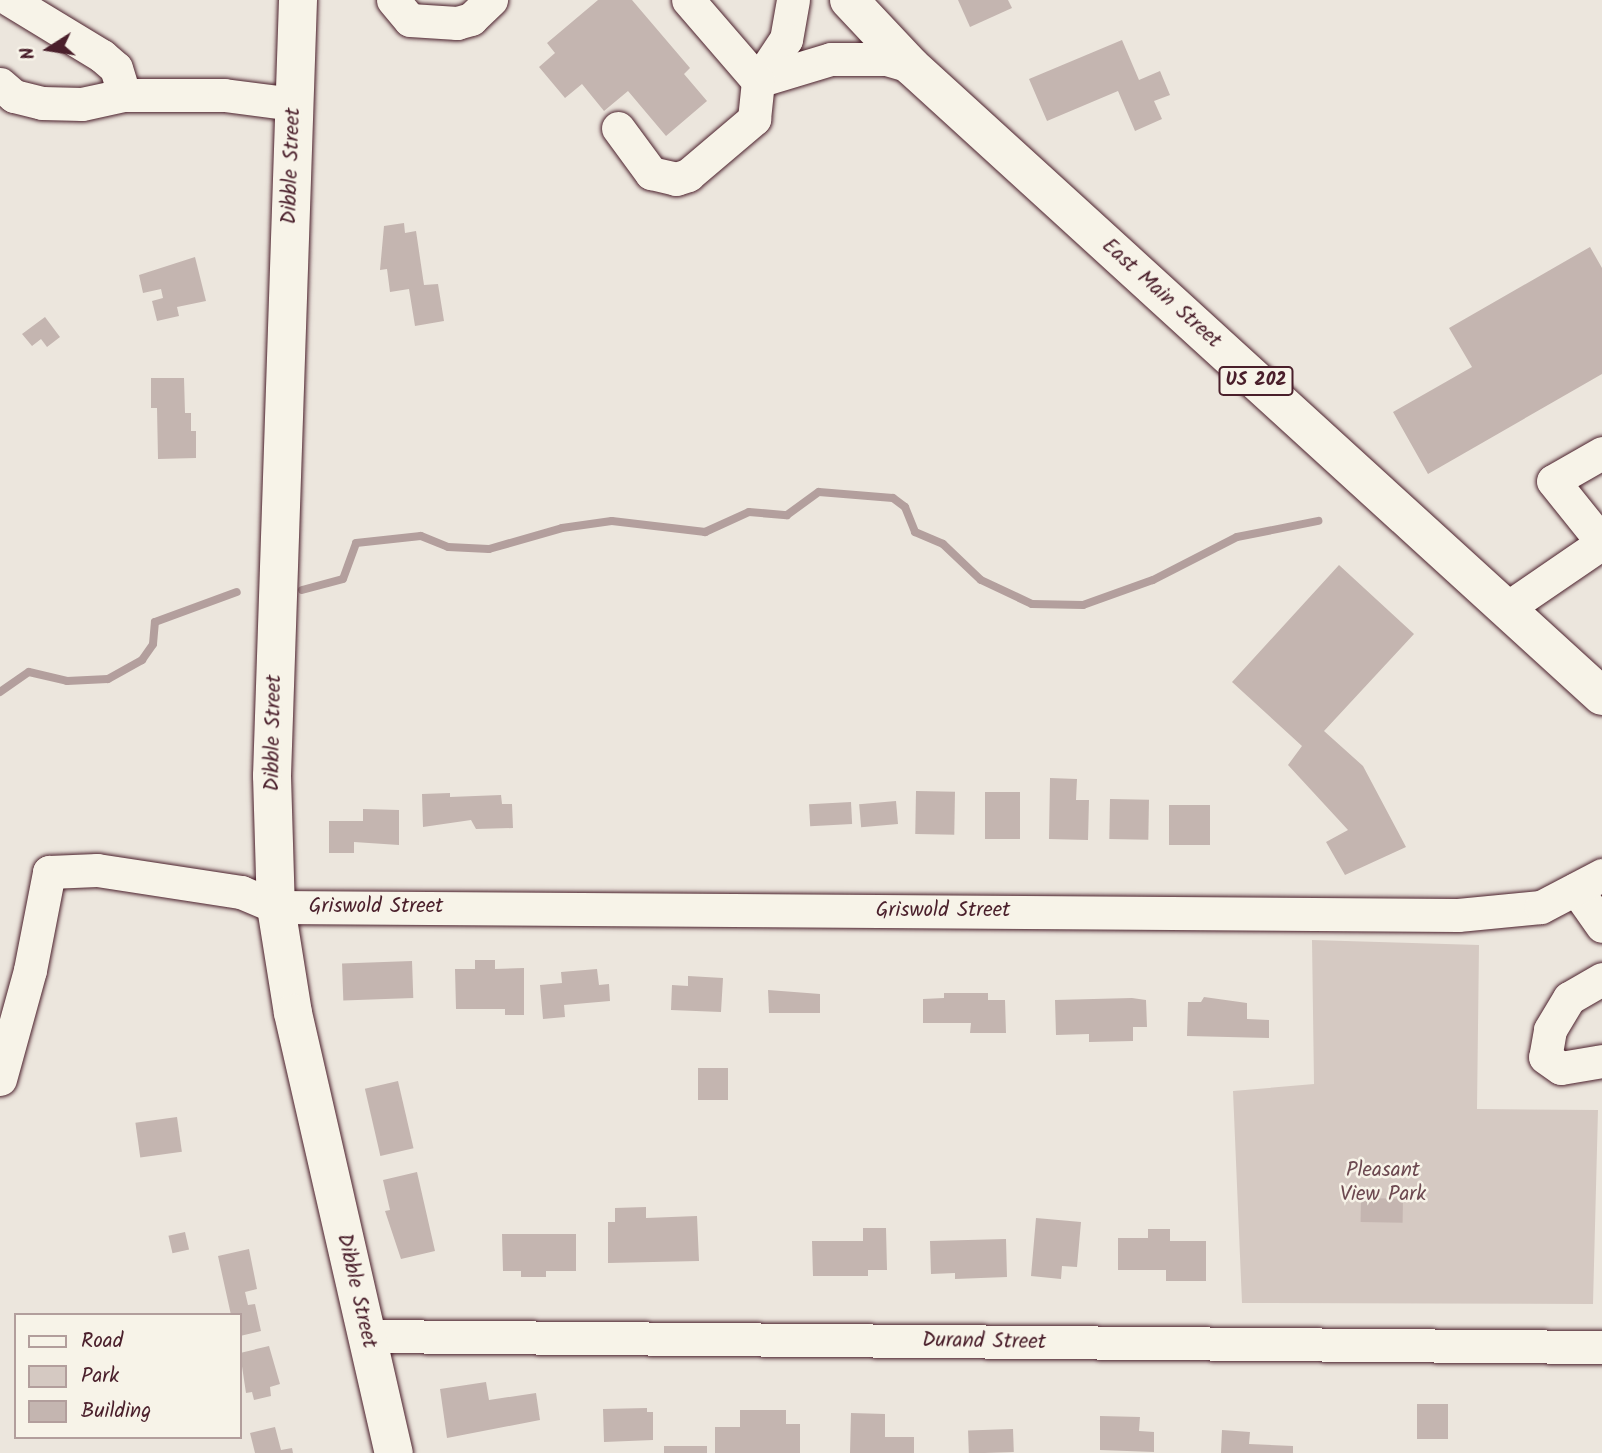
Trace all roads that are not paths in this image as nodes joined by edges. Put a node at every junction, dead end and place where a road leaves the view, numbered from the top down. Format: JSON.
{"nodes":[{"id":1,"x":10,"y":0,"type":"edge"},
{"id":2,"x":298,"y":0,"type":"edge"},
{"id":3,"x":393,"y":0,"type":"edge"},
{"id":4,"x":491,"y":0,"type":"edge"},
{"id":5,"x":688,"y":0,"type":"edge"},
{"id":6,"x":793,"y":0,"type":"edge"},
{"id":7,"x":849,"y":0,"type":"edge"},
{"id":8,"x":911,"y":66,"type":"junction"},
{"id":9,"x":758,"y":81,"type":"junction"},
{"id":10,"x":0,"y":84,"type":"edge"},
{"id":11,"x":124,"y":95,"type":"junction"},
{"id":12,"x":294,"y":104,"type":"junction"},
{"id":13,"x":618,"y":128,"type":"dead end"},
{"id":14,"x":1602,"y":453,"type":"edge"},
{"id":15,"x":1602,"y":543,"type":"edge"},
{"id":16,"x":1507,"y":608,"type":"junction"},
{"id":17,"x":1602,"y":696,"type":"edge"},
{"id":18,"x":1589,"y":882,"type":"edge"},
{"id":19,"x":276,"y":907,"type":"junction"},
{"id":20,"x":1602,"y":926,"type":"edge"},
{"id":21,"x":1602,"y":979,"type":"edge"},
{"id":22,"x":1602,"y":1061,"type":"edge"},
{"id":23,"x":0,"y":1079,"type":"edge"},
{"id":24,"x":366,"y":1336,"type":"junction"},
{"id":25,"x":1602,"y":1348,"type":"edge"},
{"id":26,"x":394,"y":1453,"type":"edge"}],
"edges":[{"from":1,"to":11,"type":"street"},
{"from":2,"to":12,"type":"main road","name":"Dibble Street"},
{"from":3,"to":4,"type":"street"},
{"from":5,"to":9,"type":"street"},
{"from":6,"to":9,"type":"street"},
{"from":7,"to":8,"type":"main road","name":"East Main Street","number":"US 202"},
{"from":8,"to":9,"type":"street"},
{"from":8,"to":16,"type":"main road","name":"East Main Street","number":"US 202"},
{"from":9,"to":13,"type":"street"},
{"from":10,"to":11,"type":"street"},
{"from":11,"to":12,"type":"street"},
{"from":12,"to":19,"type":"main road","name":"Dibble Street"},
{"from":14,"to":15,"type":"street"},
{"from":15,"to":16,"type":"street"},
{"from":16,"to":17,"type":"main road","name":"East Main Street","number":"US 202"},
{"from":18,"to":19,"type":"street","name":"Griswold Street"},
{"from":18,"to":20,"type":"street"},
{"from":19,"to":23,"type":"street"},
{"from":19,"to":24,"type":"main road","name":"Dibble Street"},
{"from":21,"to":22,"type":"street"},
{"from":24,"to":25,"type":"street","name":"Durand Street"},
{"from":24,"to":26,"type":"main road","name":"Dibble Street"}]}
